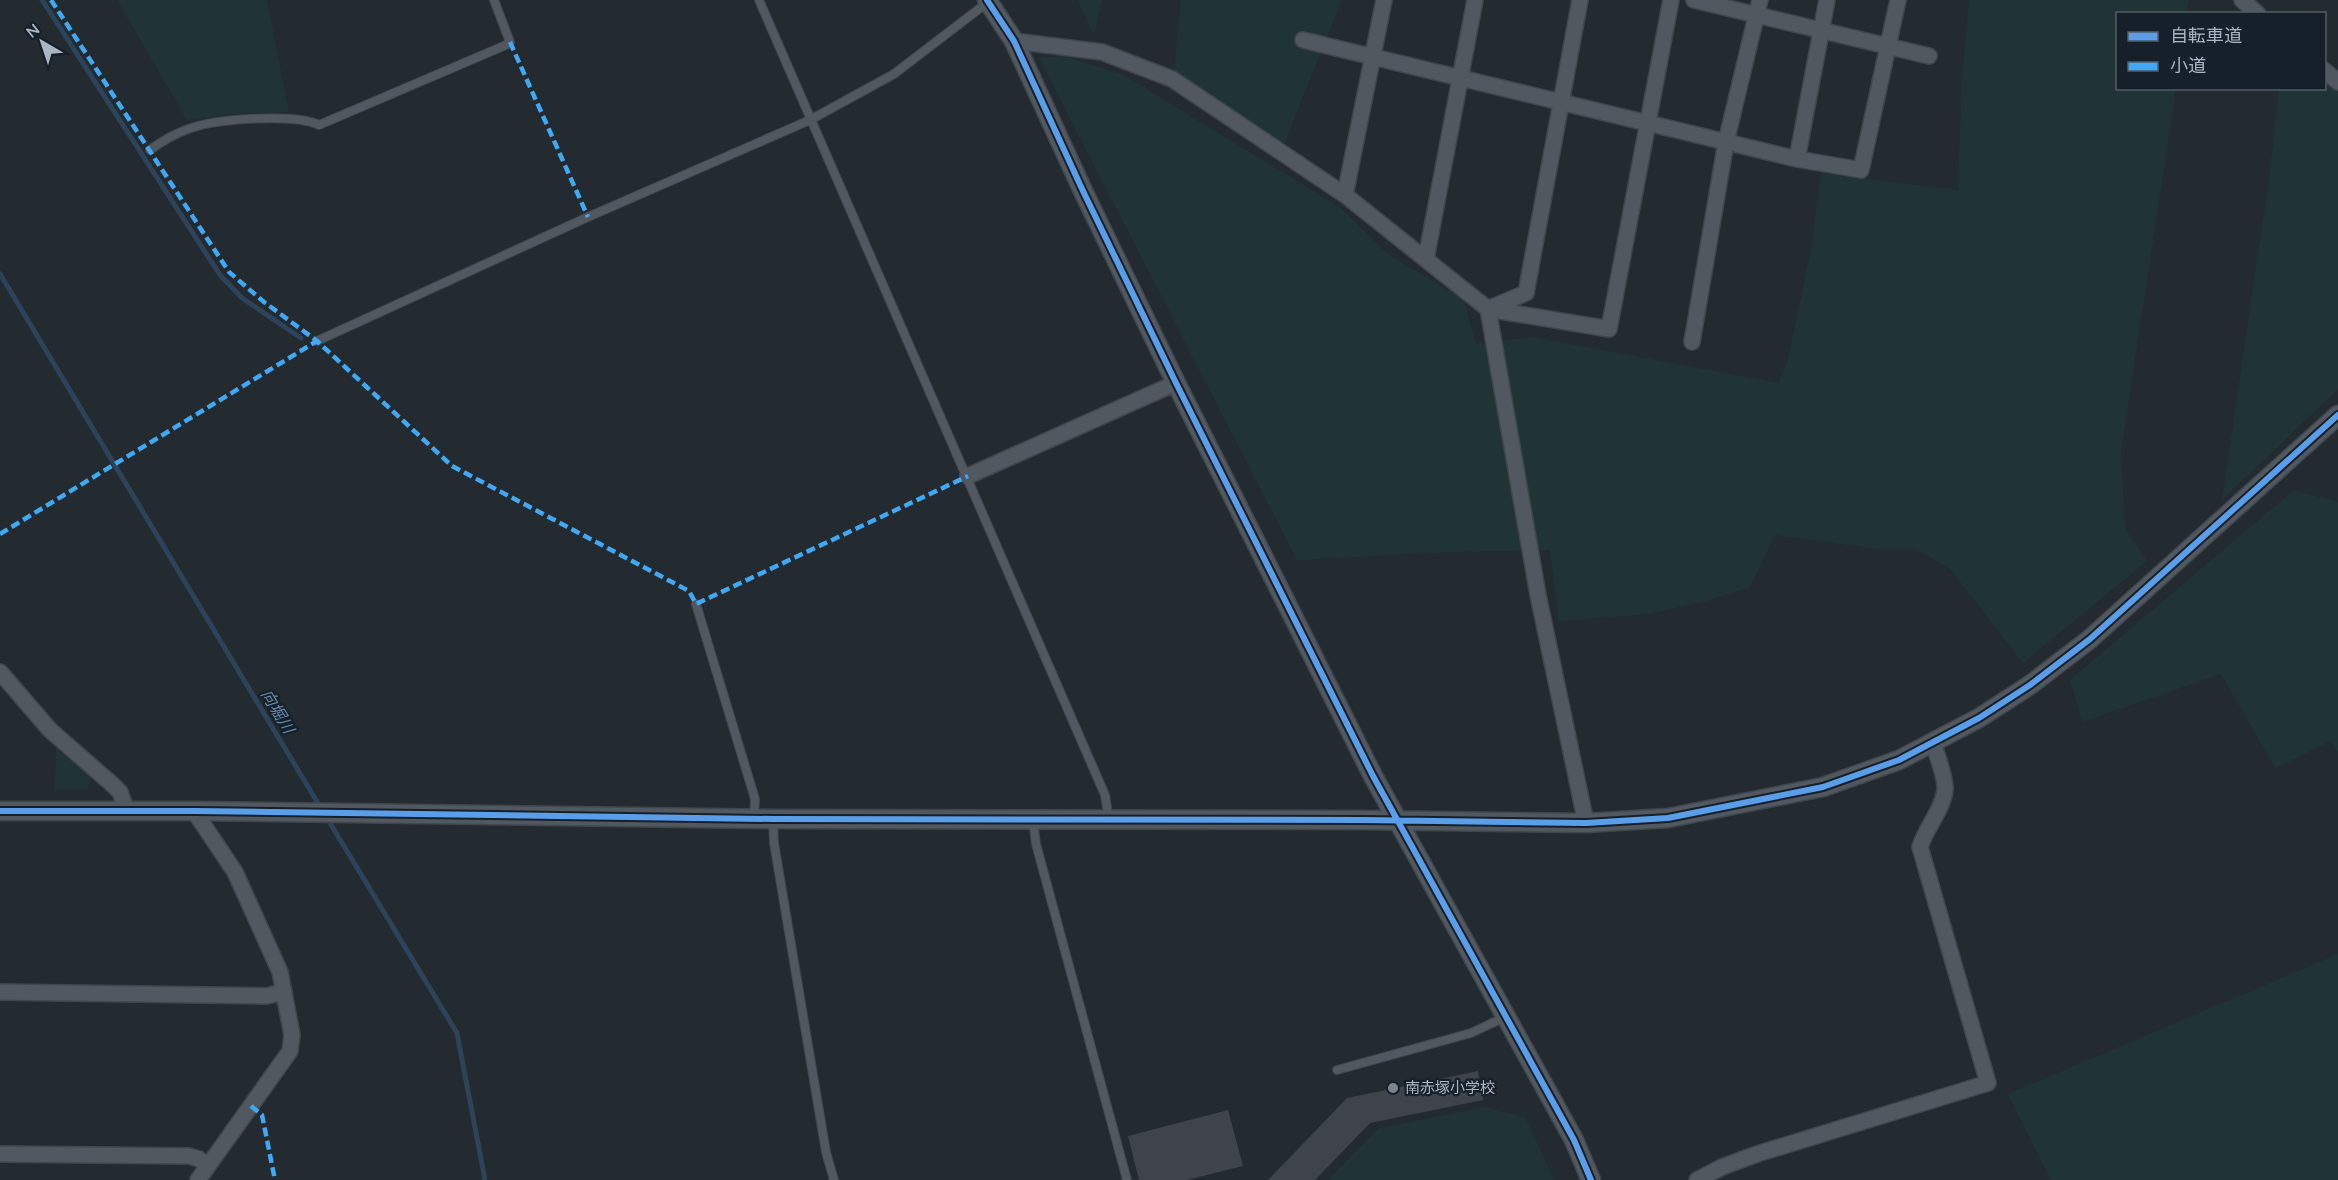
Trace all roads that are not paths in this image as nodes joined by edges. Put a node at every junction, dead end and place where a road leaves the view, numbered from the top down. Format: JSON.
{"nodes":[{"id":1,"x":494,"y":0,"type":"edge"},
{"id":2,"x":759,"y":0,"type":"edge"},
{"id":3,"x":1384,"y":0,"type":"edge"},
{"id":4,"x":1475,"y":0,"type":"edge"},
{"id":5,"x":1580,"y":0,"type":"edge"},
{"id":6,"x":1671,"y":0,"type":"edge"},
{"id":7,"x":1694,"y":0,"type":"edge"},
{"id":8,"x":1827,"y":0,"type":"edge"},
{"id":9,"x":1898,"y":0,"type":"edge"},
{"id":10,"x":2242,"y":0,"type":"edge"},
{"id":11,"x":988,"y":1,"type":"edge"},
{"id":12,"x":1758,"y":7,"type":"edge"},
{"id":13,"x":2256,"y":12,"type":"edge"},
{"id":14,"x":1821,"y":29,"type":"junction"},
{"id":15,"x":1303,"y":40,"type":"dead end"},
{"id":16,"x":1014,"y":41,"type":"junction"},
{"id":17,"x":1887,"y":46,"type":"junction"},
{"id":18,"x":1929,"y":56,"type":"dead end"},
{"id":19,"x":1373,"y":57,"type":"junction"},
{"id":20,"x":2326,"y":71,"type":"edge"},
{"id":21,"x":1461,"y":78,"type":"junction"},
{"id":22,"x":2338,"y":82,"type":"edge"},
{"id":23,"x":1562,"y":102,"type":"junction"},
{"id":24,"x":810,"y":120,"type":"junction"},
{"id":25,"x":1647,"y":123,"type":"junction"},
{"id":26,"x":1726,"y":142,"type":"junction"},
{"id":27,"x":150,"y":150,"type":"dead end"},
{"id":28,"x":1797,"y":159,"type":"junction"},
{"id":29,"x":1345,"y":195,"type":"junction"},
{"id":30,"x":1426,"y":259,"type":"junction"},
{"id":31,"x":1488,"y":309,"type":"junction"},
{"id":32,"x":317,"y":341,"type":"dead end"},
{"id":33,"x":1692,"y":342,"type":"dead end"},
{"id":34,"x":1176,"y":383,"type":"junction"},
{"id":35,"x":2338,"y":415,"type":"edge"},
{"id":36,"x":968,"y":476,"type":"junction"},
{"id":37,"x":696,"y":604,"type":"dead end"},
{"id":38,"x":0,"y":672,"type":"edge"},
{"id":39,"x":5,"y":687,"type":"edge"},
{"id":40,"x":1933,"y":742,"type":"junction"},
{"id":41,"x":0,"y":811,"type":"edge"},
{"id":42,"x":194,"y":811,"type":"junction"},
{"id":43,"x":127,"y":812,"type":"junction"},
{"id":44,"x":754,"y":819,"type":"junction"},
{"id":45,"x":773,"y":819,"type":"junction"},
{"id":46,"x":1033,"y":819,"type":"junction"},
{"id":47,"x":1109,"y":820,"type":"junction"},
{"id":48,"x":1398,"y":820,"type":"junction"},
{"id":49,"x":1586,"y":823,"type":"junction"},
{"id":50,"x":0,"y":992,"type":"edge"},
{"id":51,"x":284,"y":992,"type":"junction"},
{"id":52,"x":1506,"y":1016,"type":"junction"},
{"id":53,"x":1336,"y":1070,"type":"dead end"},
{"id":54,"x":0,"y":1154,"type":"edge"},
{"id":55,"x":208,"y":1166,"type":"junction"},
{"id":56,"x":198,"y":1180,"type":"edge"},
{"id":57,"x":834,"y":1180,"type":"edge"},
{"id":58,"x":1127,"y":1180,"type":"edge"},
{"id":59,"x":1591,"y":1180,"type":"edge"},
{"id":60,"x":1697,"y":1180,"type":"edge"}],
"edges":[{"from":1,"to":27,"type":"lane"},
{"from":2,"to":24,"type":"lane"},
{"from":3,"to":19,"type":"street"},
{"from":4,"to":21,"type":"street"},
{"from":5,"to":23,"type":"street"},
{"from":6,"to":25,"type":"street"},
{"from":7,"to":12,"type":"street"},
{"from":8,"to":14,"type":"street"},
{"from":9,"to":17,"type":"street"},
{"from":10,"to":13,"type":"street"},
{"from":11,"to":16,"type":"street"},
{"from":11,"to":24,"type":"lane"},
{"from":12,"to":14,"type":"street"},
{"from":12,"to":26,"type":"street"},
{"from":14,"to":17,"type":"street"},
{"from":14,"to":28,"type":"street"},
{"from":15,"to":19,"type":"street"},
{"from":16,"to":29,"type":"street"},
{"from":16,"to":34,"type":"street"},
{"from":17,"to":18,"type":"street"},
{"from":17,"to":28,"type":"street"},
{"from":19,"to":21,"type":"street"},
{"from":19,"to":29,"type":"street"},
{"from":20,"to":22,"type":"street"},
{"from":21,"to":23,"type":"street"},
{"from":21,"to":30,"type":"street"},
{"from":23,"to":25,"type":"street"},
{"from":23,"to":31,"type":"street"},
{"from":24,"to":32,"type":"lane"},
{"from":24,"to":36,"type":"lane"},
{"from":25,"to":26,"type":"street"},
{"from":25,"to":31,"type":"street"},
{"from":26,"to":28,"type":"street"},
{"from":26,"to":33,"type":"street"},
{"from":29,"to":30,"type":"street"},
{"from":30,"to":31,"type":"street"},
{"from":31,"to":49,"type":"street"},
{"from":34,"to":36,"type":"street"},
{"from":34,"to":48,"type":"street"},
{"from":35,"to":40,"type":"street"},
{"from":36,"to":47,"type":"lane"},
{"from":37,"to":44,"type":"lane"},
{"from":38,"to":39,"type":"street"},
{"from":39,"to":43,"type":"street"},
{"from":40,"to":49,"type":"street"},
{"from":40,"to":60,"type":"street"},
{"from":41,"to":43,"type":"street"},
{"from":42,"to":43,"type":"street"},
{"from":42,"to":44,"type":"street"},
{"from":42,"to":51,"type":"street"},
{"from":44,"to":45,"type":"street"},
{"from":45,"to":46,"type":"street"},
{"from":45,"to":57,"type":"lane"},
{"from":46,"to":47,"type":"street"},
{"from":46,"to":58,"type":"lane"},
{"from":47,"to":48,"type":"street"},
{"from":48,"to":49,"type":"street"},
{"from":48,"to":52,"type":"street"},
{"from":50,"to":51,"type":"street"},
{"from":51,"to":55,"type":"street"},
{"from":52,"to":53,"type":"lane"},
{"from":52,"to":59,"type":"street"},
{"from":54,"to":55,"type":"street"},
{"from":55,"to":56,"type":"street"}]}
